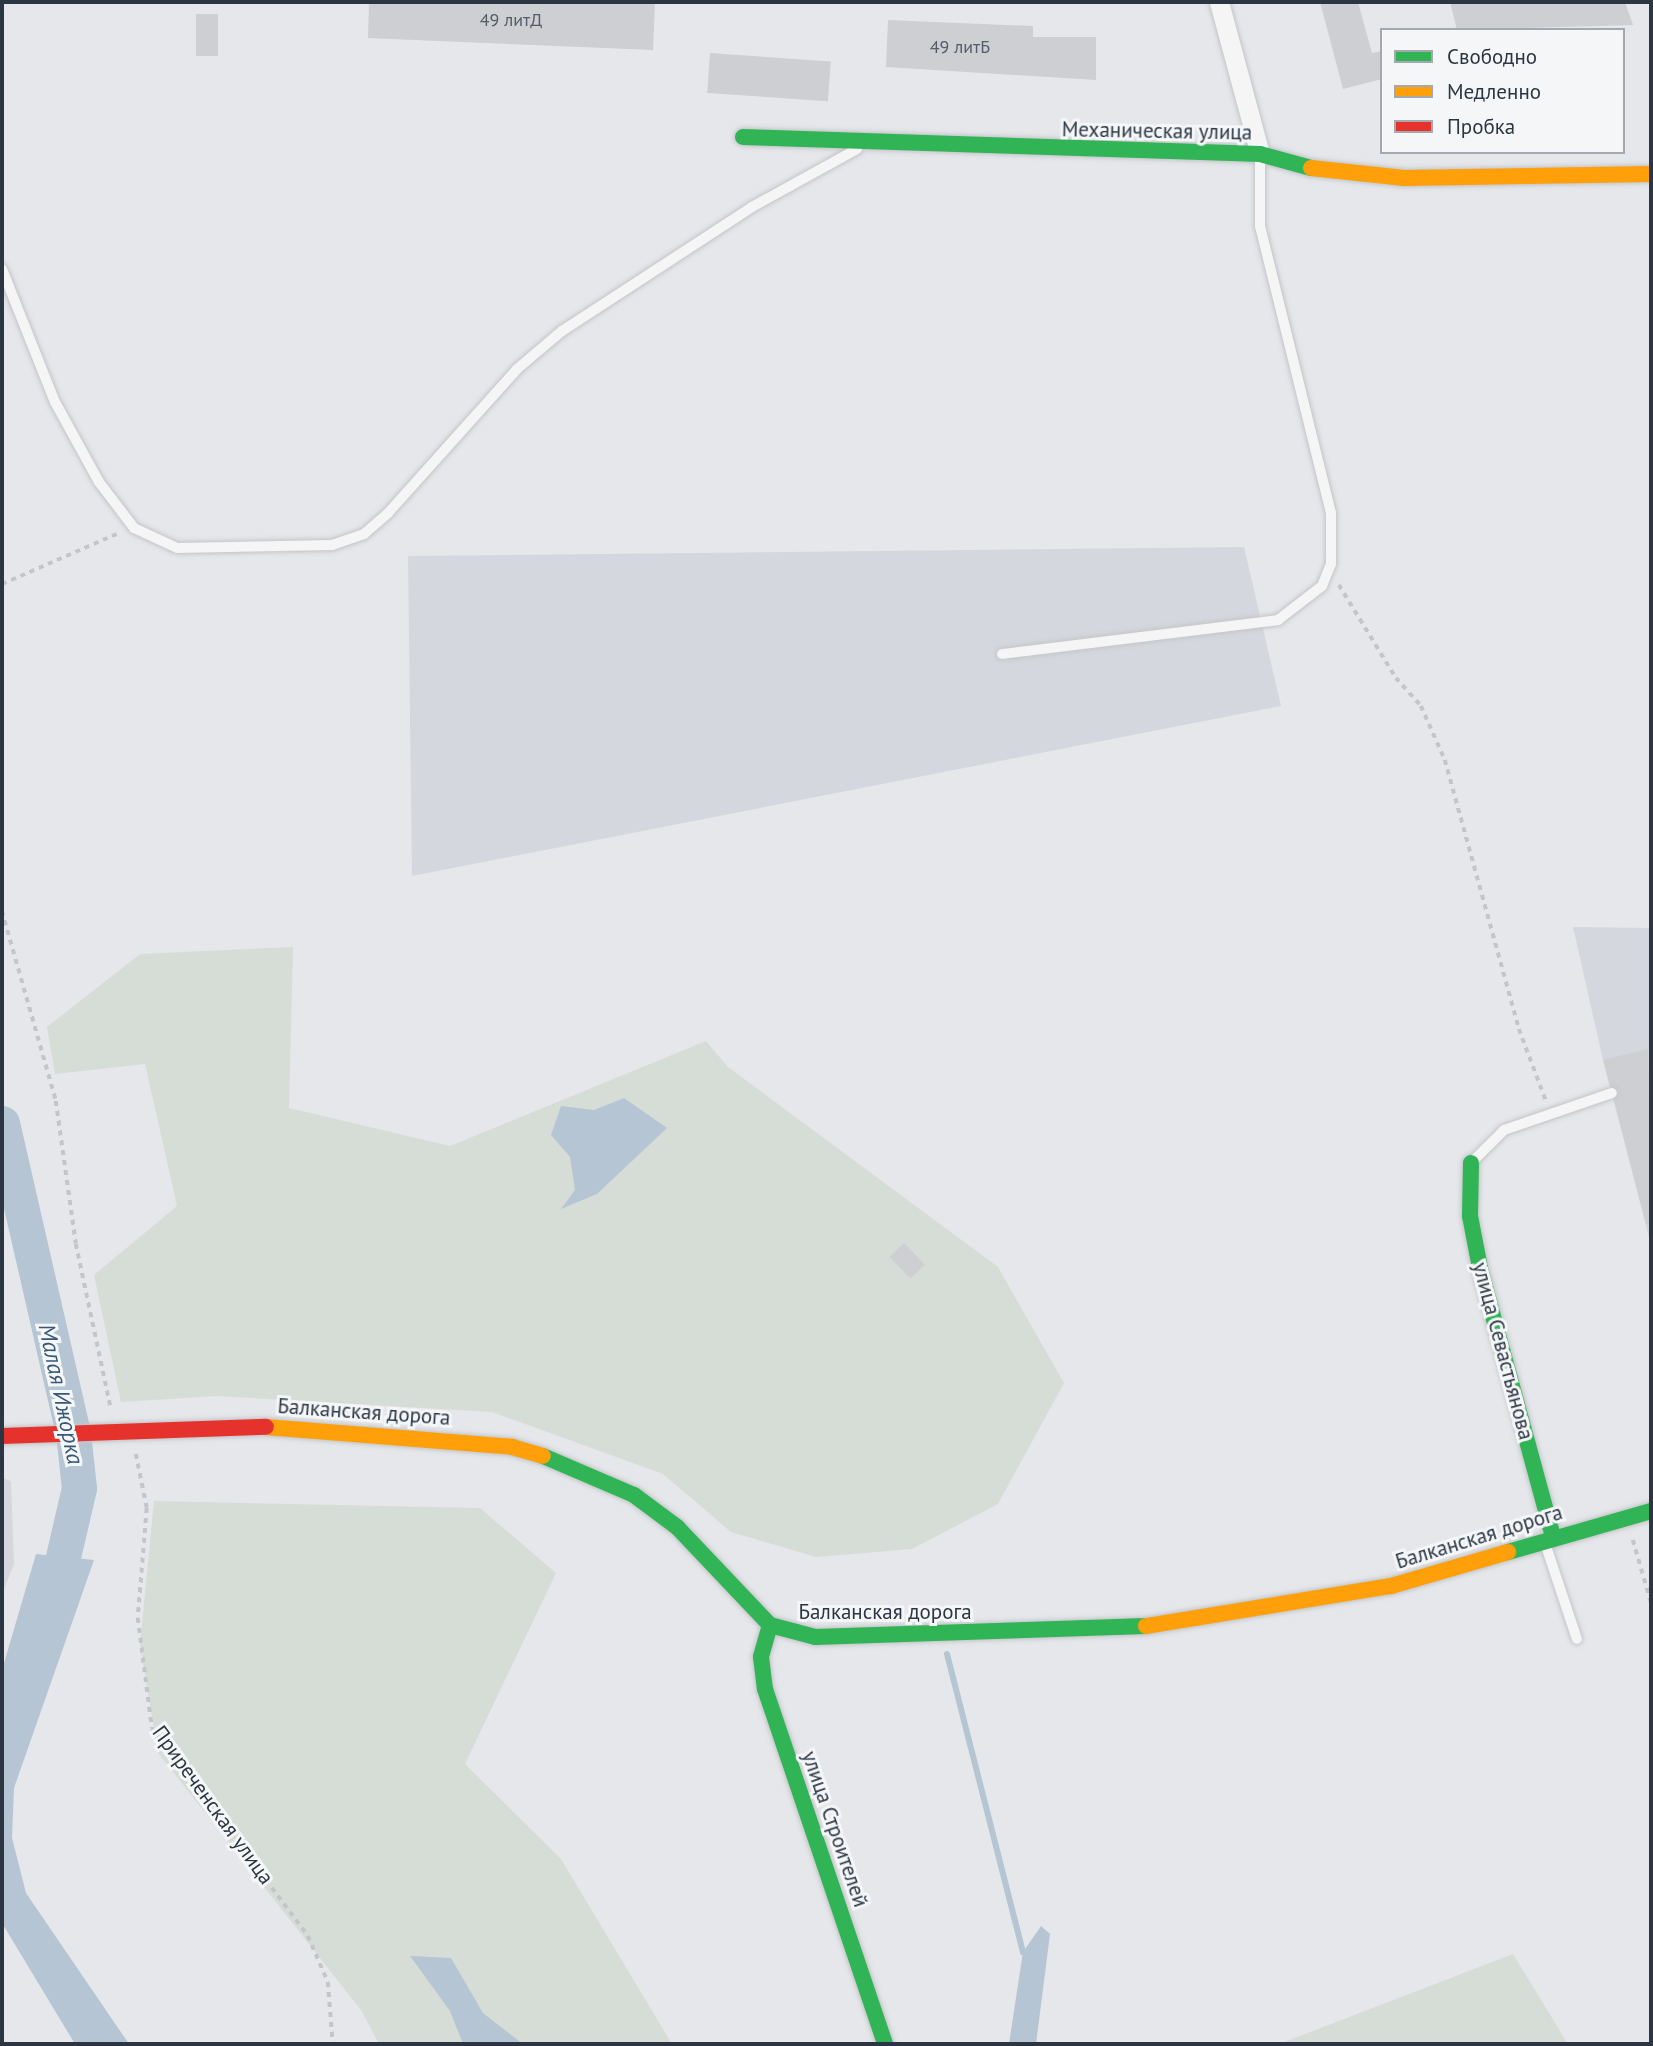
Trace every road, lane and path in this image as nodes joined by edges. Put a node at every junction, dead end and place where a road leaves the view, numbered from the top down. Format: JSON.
{"nodes":[{"id":1,"x":1219,"y":2,"type":"edge"},
{"id":2,"x":743,"y":137,"type":"dead end"},
{"id":3,"x":863,"y":145,"type":"junction"},
{"id":4,"x":1260,"y":154,"type":"junction"},
{"id":5,"x":1651,"y":174,"type":"edge"},
{"id":6,"x":2,"y":269,"type":"edge"},
{"id":7,"x":134,"y":528,"type":"junction"},
{"id":8,"x":1331,"y":564,"type":"junction"},
{"id":9,"x":2,"y":584,"type":"edge"},
{"id":10,"x":1002,"y":654,"type":"dead end"},
{"id":11,"x":2,"y":911,"type":"edge"},
{"id":12,"x":1612,"y":1093,"type":"dead end"},
{"id":13,"x":1549,"y":1110,"type":"junction"},
{"id":14,"x":1471,"y":1163,"type":"joint"},
{"id":15,"x":131,"y":1427,"type":"junction"},
{"id":16,"x":112,"y":1429,"type":"junction"},
{"id":17,"x":9,"y":1437,"type":"edge"},
{"id":18,"x":1651,"y":1511,"type":"edge"},
{"id":19,"x":1625,"y":1515,"type":"junction"},
{"id":20,"x":1549,"y":1538,"type":"junction"},
{"id":21,"x":1651,"y":1602,"type":"edge"},
{"id":22,"x":770,"y":1625,"type":"junction"},
{"id":23,"x":1577,"y":1639,"type":"dead end"},
{"id":24,"x":333,"y":2044,"type":"edge"},
{"id":25,"x":885,"y":2044,"type":"edge"}],
"edges":[{"from":1,"to":4,"type":"street"},
{"from":2,"to":3,"type":"street","name":"Механическая улица"},
{"from":3,"to":4,"type":"street","name":"Механическая улица"},
{"from":3,"to":7,"type":"lane"},
{"from":4,"to":5,"type":"street","name":"Механическая улица"},
{"from":4,"to":8,"type":"lane"},
{"from":6,"to":7,"type":"lane"},
{"from":7,"to":9,"type":"path"},
{"from":8,"to":10,"type":"lane"},
{"from":8,"to":13,"type":"path"},
{"from":11,"to":16,"type":"path"},
{"from":12,"to":13,"type":"lane"},
{"from":13,"to":14,"type":"lane"},
{"from":14,"to":20,"type":"street","name":"улица Севастьянова"},
{"from":15,"to":16,"type":"street","name":"Балканская дорога"},
{"from":15,"to":22,"type":"street","name":"Балканская дорога"},
{"from":15,"to":24,"type":"path","name":"Приреченская улица"},
{"from":16,"to":17,"type":"street","name":"Балканская дорога"},
{"from":18,"to":19,"type":"street","name":"Балканская дорога"},
{"from":19,"to":20,"type":"street","name":"Балканская дорога"},
{"from":19,"to":21,"type":"path"},
{"from":20,"to":22,"type":"street","name":"Балканская дорога"},
{"from":20,"to":23,"type":"lane"},
{"from":22,"to":25,"type":"street","name":"улица Строителей"}]}
